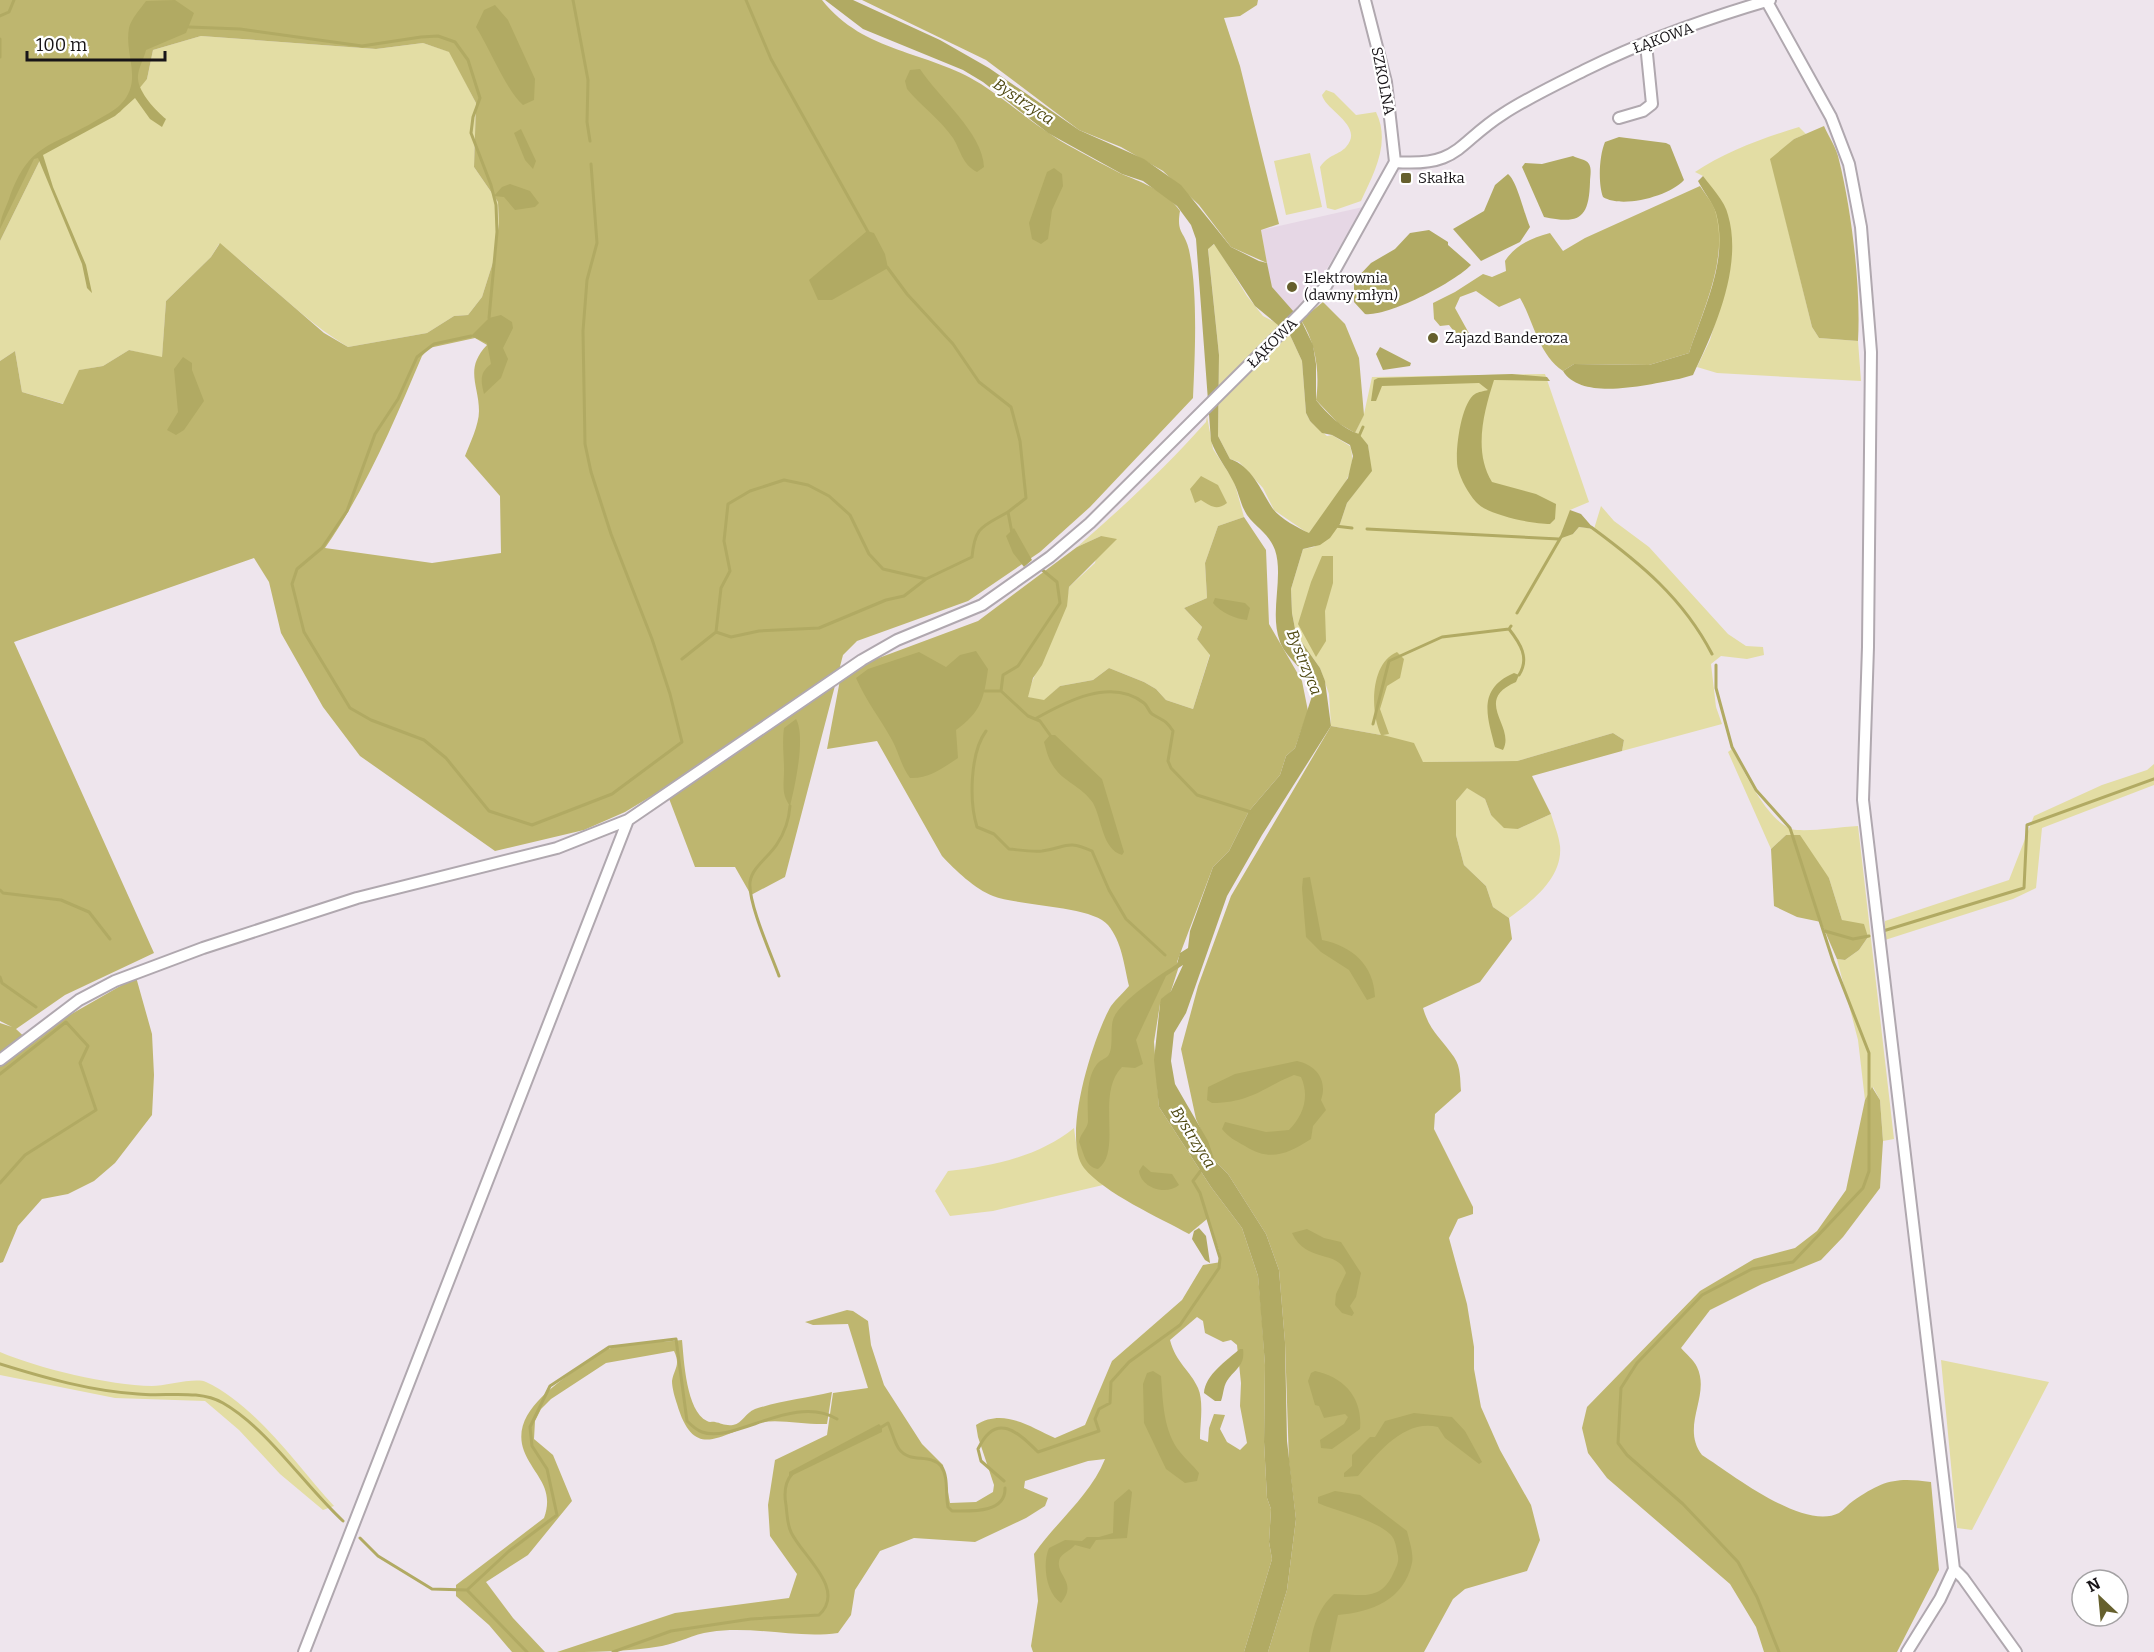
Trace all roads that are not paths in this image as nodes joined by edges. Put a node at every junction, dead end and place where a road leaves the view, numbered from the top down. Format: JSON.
{"nodes":[{"id":1,"x":1365,"y":0,"type":"edge"},
{"id":2,"x":1768,"y":0,"type":"edge"},
{"id":3,"x":1646,"y":44,"type":"junction"},
{"id":4,"x":1619,"y":118,"type":"dead end"},
{"id":5,"x":1395,"y":162,"type":"junction"},
{"id":6,"x":628,"y":820,"type":"junction"},
{"id":7,"x":0,"y":1060,"type":"edge"},
{"id":8,"x":1954,"y":1569,"type":"junction"},
{"id":9,"x":304,"y":1652,"type":"edge"},
{"id":10,"x":1907,"y":1652,"type":"edge"},
{"id":11,"x":2016,"y":1652,"type":"edge"}],
"edges":[{"from":1,"to":5,"type":"street","name":"SZKOLNA"},
{"from":2,"to":3,"type":"street","name":"ŁĄKOWA"},
{"from":2,"to":8,"type":"street"},
{"from":3,"to":4,"type":"street"},
{"from":3,"to":5,"type":"street","name":"ŁĄKOWA"},
{"from":5,"to":6,"type":"street","name":"ŁĄKOWA"},
{"from":6,"to":7,"type":"street","name":"ŁĄKOWA"},
{"from":6,"to":9,"type":"street"},
{"from":8,"to":10,"type":"street"},
{"from":8,"to":11,"type":"street"}]}
